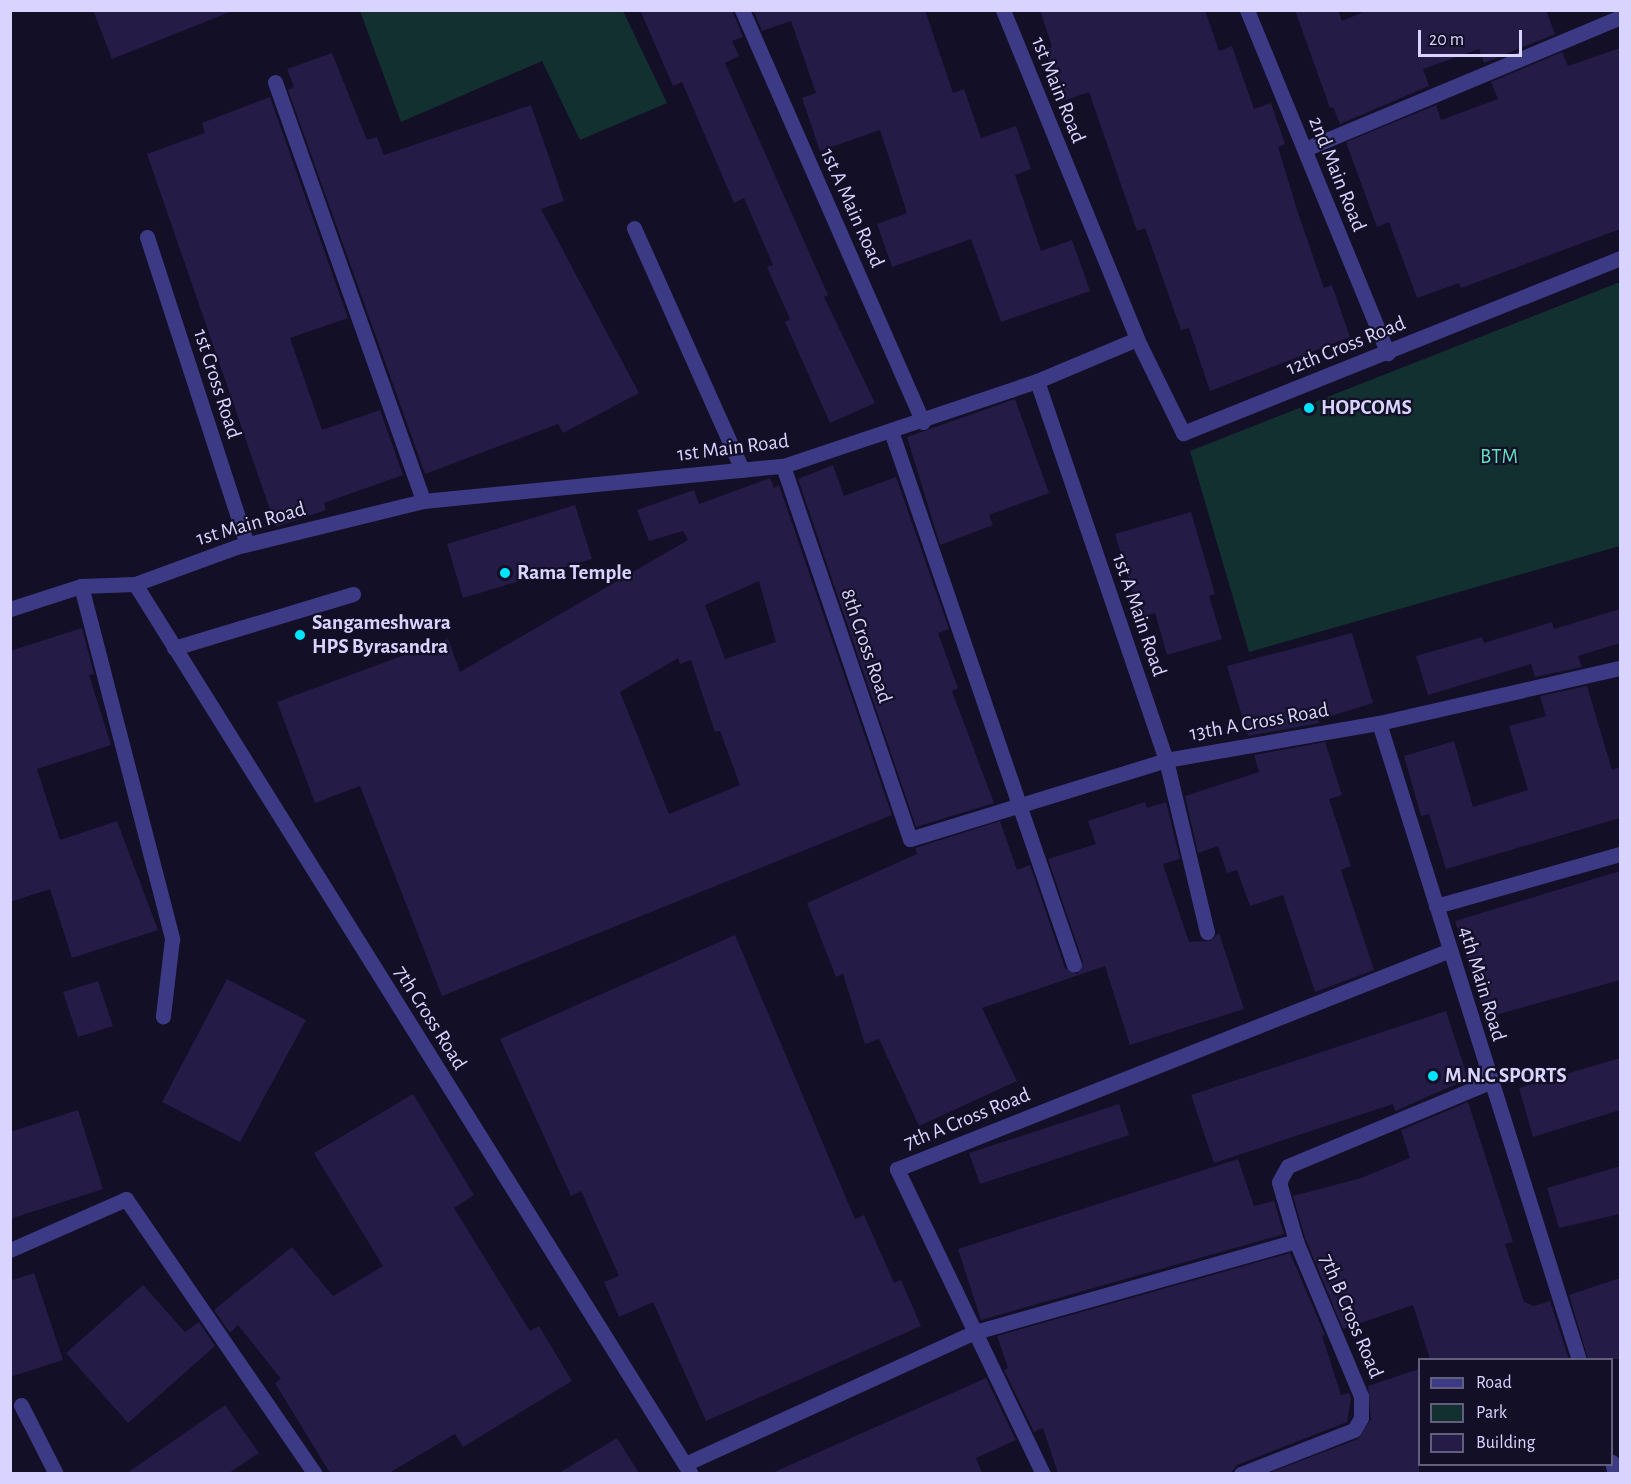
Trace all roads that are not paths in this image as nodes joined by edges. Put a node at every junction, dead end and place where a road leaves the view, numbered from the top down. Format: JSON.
{"nodes":[{"id":1,"x":742,"y":10,"type":"edge"},
{"id":2,"x":1003,"y":10,"type":"edge"},
{"id":3,"x":1247,"y":10,"type":"edge"},
{"id":4,"x":1620,"y":17,"type":"edge"},
{"id":5,"x":275,"y":82,"type":"dead end"},
{"id":6,"x":1305,"y":149,"type":"junction"},
{"id":7,"x":634,"y":228,"type":"dead end"},
{"id":8,"x":147,"y":237,"type":"dead end"},
{"id":9,"x":1620,"y":258,"type":"edge"},
{"id":10,"x":1137,"y":339,"type":"junction"},
{"id":11,"x":1388,"y":353,"type":"junction"},
{"id":12,"x":1037,"y":381,"type":"junction"},
{"id":13,"x":923,"y":422,"type":"junction"},
{"id":14,"x":891,"y":432,"type":"junction"},
{"id":15,"x":783,"y":466,"type":"junction"},
{"id":16,"x":742,"y":470,"type":"junction"},
{"id":17,"x":423,"y":501,"type":"junction"},
{"id":18,"x":247,"y":544,"type":"junction"},
{"id":19,"x":135,"y":584,"type":"junction"},
{"id":20,"x":81,"y":586,"type":"junction"},
{"id":21,"x":353,"y":594,"type":"dead end"},
{"id":22,"x":10,"y":609,"type":"edge"},
{"id":23,"x":174,"y":648,"type":"junction"},
{"id":24,"x":1620,"y":668,"type":"edge"},
{"id":25,"x":1379,"y":723,"type":"junction"},
{"id":26,"x":1166,"y":760,"type":"junction"},
{"id":27,"x":1021,"y":802,"type":"junction"},
{"id":28,"x":910,"y":839,"type":"joint"},
{"id":29,"x":1620,"y":854,"type":"edge"},
{"id":30,"x":1436,"y":906,"type":"junction"},
{"id":31,"x":1207,"y":932,"type":"dead end"},
{"id":32,"x":1450,"y":950,"type":"junction"},
{"id":33,"x":1074,"y":965,"type":"dead end"},
{"id":34,"x":163,"y":1016,"type":"dead end"},
{"id":35,"x":1490,"y":1082,"type":"junction"},
{"id":36,"x":1296,"y":1241,"type":"junction"},
{"id":37,"x":10,"y":1250,"type":"edge"},
{"id":38,"x":975,"y":1332,"type":"junction"},
{"id":39,"x":1579,"y":1358,"type":"edge"},
{"id":40,"x":21,"y":1405,"type":"dead end"},
{"id":41,"x":688,"y":1469,"type":"edge"},
{"id":42,"x":56,"y":1473,"type":"edge"},
{"id":43,"x":315,"y":1473,"type":"edge"},
{"id":44,"x":1043,"y":1473,"type":"edge"},
{"id":45,"x":1241,"y":1473,"type":"edge"}],
"edges":[{"from":1,"to":13,"type":"street","name":"1st A Main Road"},
{"from":2,"to":10,"type":"street","name":"1st Main Road"},
{"from":3,"to":6,"type":"street","name":"2nd Main Road"},
{"from":4,"to":6,"type":"street"},
{"from":5,"to":17,"type":"street"},
{"from":6,"to":11,"type":"street","name":"2nd Main Road"},
{"from":7,"to":16,"type":"street"},
{"from":8,"to":18,"type":"street","name":"1st Cross Road"},
{"from":9,"to":11,"type":"street","name":"12th Cross Road"},
{"from":10,"to":11,"type":"street","name":"12th Cross Road"},
{"from":10,"to":12,"type":"street","name":"1st Main Road"},
{"from":12,"to":13,"type":"street","name":"1st Main Road"},
{"from":12,"to":26,"type":"street","name":"1st A Main Road"},
{"from":13,"to":14,"type":"street","name":"1st Main Road"},
{"from":14,"to":15,"type":"street","name":"1st Main Road"},
{"from":14,"to":27,"type":"street"},
{"from":15,"to":16,"type":"street","name":"1st Main Road"},
{"from":15,"to":28,"type":"street","name":"8th Cross Road"},
{"from":16,"to":17,"type":"street","name":"1st Main Road"},
{"from":17,"to":18,"type":"street","name":"1st Main Road"},
{"from":18,"to":19,"type":"street","name":"1st Main Road"},
{"from":19,"to":20,"type":"street","name":"1st Main Road"},
{"from":19,"to":23,"type":"street","name":"7th Cross Road"},
{"from":20,"to":22,"type":"street","name":"1st Main Road"},
{"from":20,"to":34,"type":"street"},
{"from":21,"to":23,"type":"street"},
{"from":23,"to":41,"type":"street","name":"7th Cross Road"},
{"from":24,"to":25,"type":"street","name":"13th A Cross Road"},
{"from":25,"to":26,"type":"street","name":"13th A Cross Road"},
{"from":25,"to":30,"type":"street","name":"4th Main Road"},
{"from":26,"to":27,"type":"street","name":"13th A Cross Road"},
{"from":26,"to":31,"type":"street","name":"1st A Main Road"},
{"from":27,"to":28,"type":"street","name":"13th A Cross Road"},
{"from":27,"to":33,"type":"street"},
{"from":29,"to":30,"type":"street"},
{"from":30,"to":32,"type":"street","name":"4th Main Road"},
{"from":32,"to":35,"type":"street","name":"4th Main Road"},
{"from":32,"to":38,"type":"street","name":"7th A Cross Road"},
{"from":35,"to":36,"type":"street","name":"7th B Cross Road"},
{"from":35,"to":39,"type":"street","name":"4th Main Road"},
{"from":36,"to":38,"type":"street"},
{"from":36,"to":45,"type":"street","name":"7th B Cross Road"},
{"from":37,"to":43,"type":"street"},
{"from":38,"to":41,"type":"street"},
{"from":38,"to":44,"type":"street"},
{"from":40,"to":42,"type":"street"}]}
